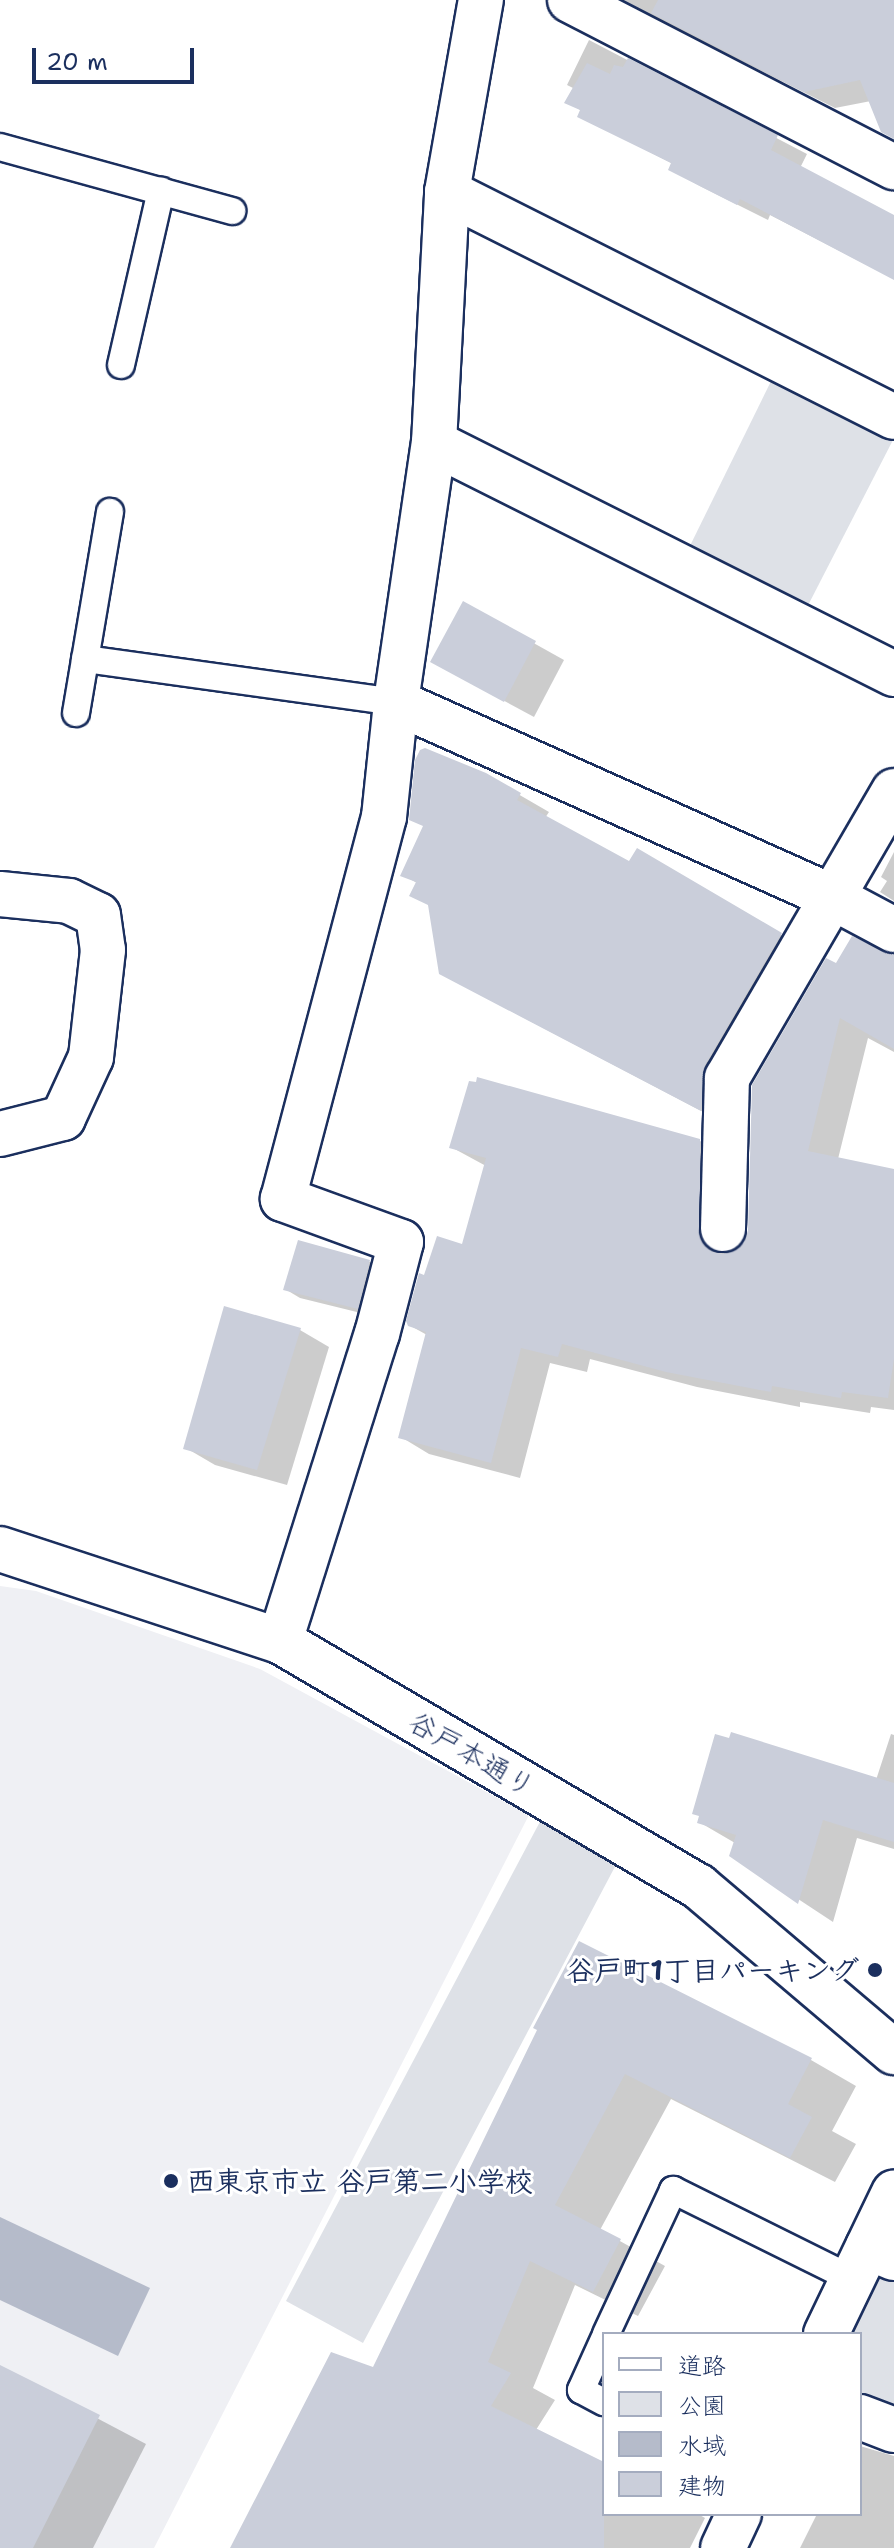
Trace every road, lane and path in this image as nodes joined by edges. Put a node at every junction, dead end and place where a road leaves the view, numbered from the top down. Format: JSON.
{"nodes":[{"id":1,"x":481,"y":0,"type":"edge"},
{"id":2,"x":570,"y":0,"type":"edge"},
{"id":3,"x":0,"y":147,"type":"edge"},
{"id":4,"x":894,"y":167,"type":"edge"},
{"id":5,"x":161,"y":191,"type":"junction"},
{"id":6,"x":447,"y":192,"type":"junction"},
{"id":7,"x":232,"y":211,"type":"dead end"},
{"id":8,"x":121,"y":365,"type":"dead end"},
{"id":9,"x":894,"y":417,"type":"edge"},
{"id":10,"x":434,"y":443,"type":"junction"},
{"id":11,"x":110,"y":512,"type":"dead end"},
{"id":12,"x":85,"y":659,"type":"junction"},
{"id":13,"x":894,"y":674,"type":"edge"},
{"id":14,"x":396,"y":702,"type":"junction"},
{"id":15,"x":76,"y":713,"type":"dead end"},
{"id":16,"x":894,"y":791,"type":"edge"},
{"id":17,"x":0,"y":894,"type":"edge"},
{"id":18,"x":834,"y":898,"type":"junction"},
{"id":19,"x":894,"y":930,"type":"edge"},
{"id":20,"x":0,"y":1134,"type":"edge"},
{"id":21,"x":723,"y":1229,"type":"dead end"},
{"id":22,"x":3,"y":1539,"type":"edge"},
{"id":23,"x":280,"y":1641,"type":"junction"},
{"id":24,"x":894,"y":2052,"type":"edge"},
{"id":25,"x":894,"y":2193,"type":"edge"},
{"id":26,"x":871,"y":2261,"type":"edge"},
{"id":27,"x":607,"y":2332,"type":"edge"},
{"id":28,"x":827,"y":2332,"type":"edge"},
{"id":29,"x":602,"y":2344,"type":"edge"},
{"id":30,"x":602,"y":2401,"type":"edge"},
{"id":31,"x":862,"y":2418,"type":"edge"},
{"id":32,"x":894,"y":2430,"type":"edge"},
{"id":33,"x":738,"y":2516,"type":"edge"},
{"id":34,"x":723,"y":2548,"type":"edge"}],
"edges":[{"from":1,"to":6,"type":"street"},
{"from":2,"to":4,"type":"street"},
{"from":3,"to":5,"type":"lane"},
{"from":5,"to":7,"type":"lane"},
{"from":5,"to":8,"type":"lane"},
{"from":6,"to":9,"type":"street"},
{"from":6,"to":10,"type":"street"},
{"from":10,"to":13,"type":"street"},
{"from":10,"to":14,"type":"street"},
{"from":11,"to":12,"type":"lane"},
{"from":12,"to":14,"type":"lane"},
{"from":12,"to":15,"type":"lane"},
{"from":14,"to":18,"type":"street"},
{"from":14,"to":23,"type":"street"},
{"from":16,"to":18,"type":"street"},
{"from":17,"to":20,"type":"street"},
{"from":18,"to":19,"type":"street"},
{"from":18,"to":21,"type":"street"},
{"from":22,"to":23,"type":"street","name":"谷戸本通り"},
{"from":23,"to":24,"type":"street","name":"谷戸本通り"},
{"from":25,"to":26,"type":"street"},
{"from":26,"to":27,"type":"lane"},
{"from":26,"to":28,"type":"street"},
{"from":29,"to":30,"type":"lane"},
{"from":31,"to":32,"type":"street"},
{"from":33,"to":34,"type":"street"}]}
